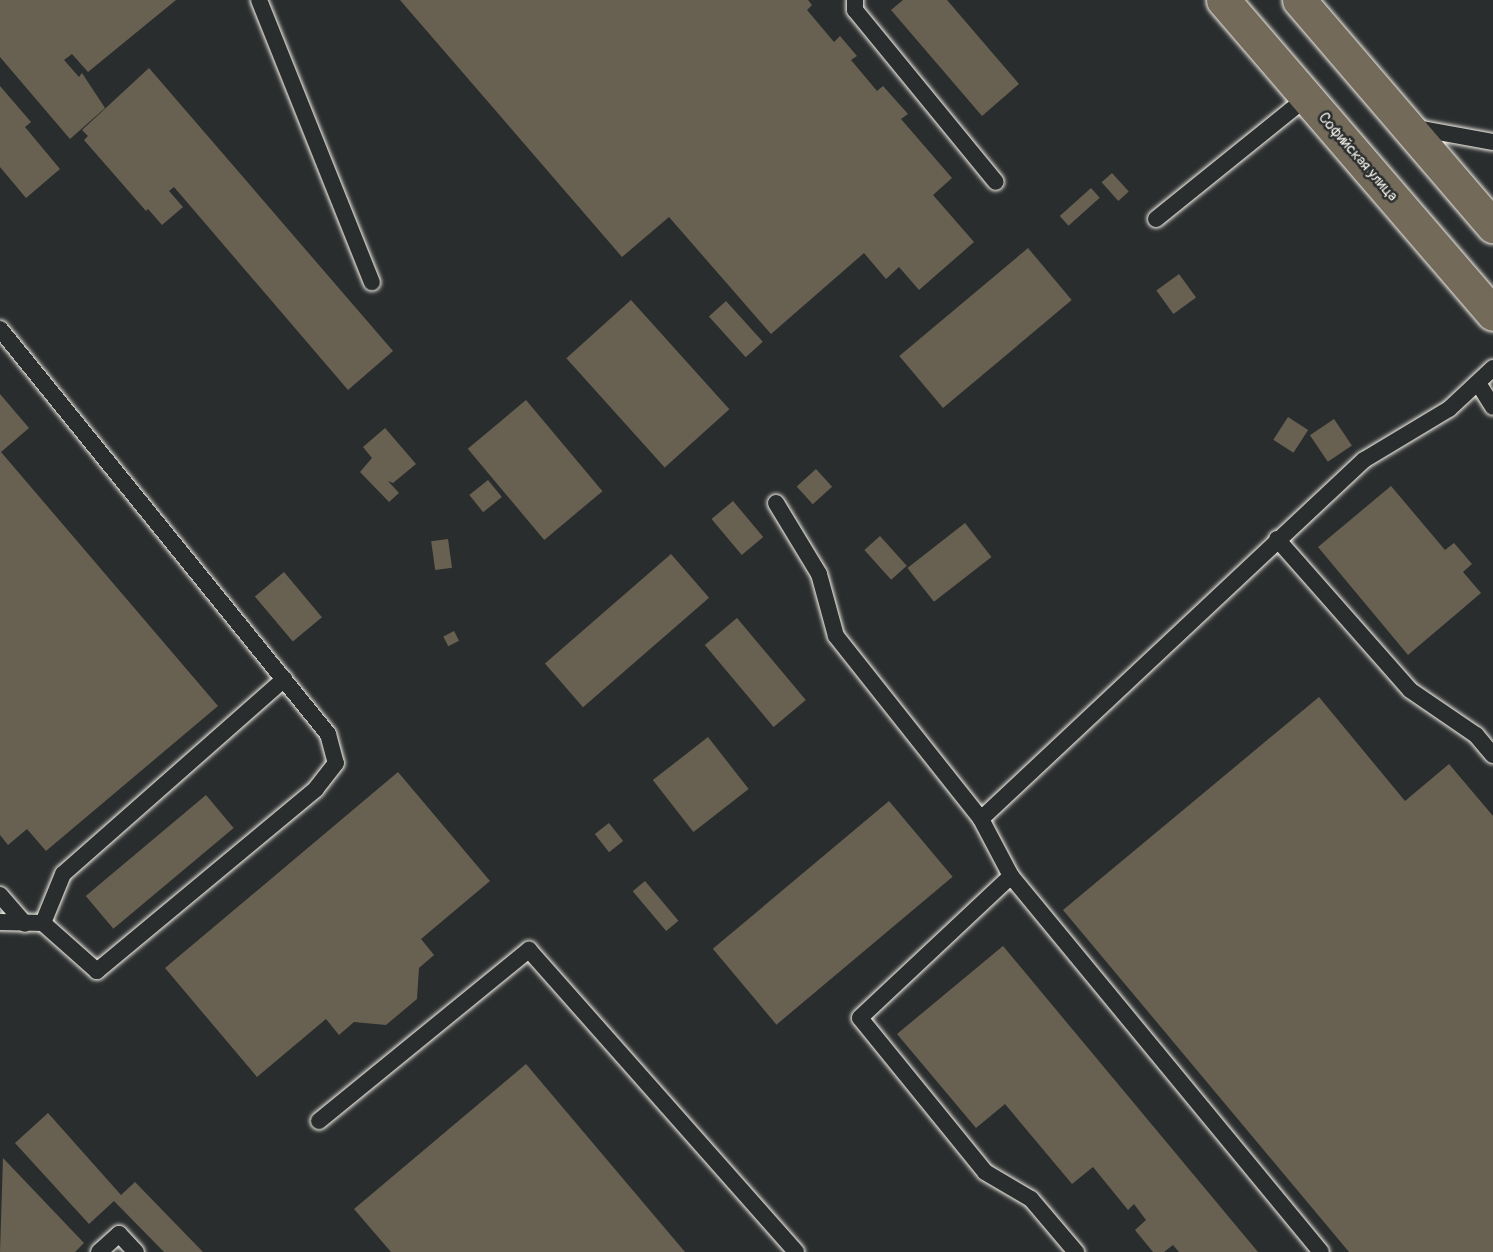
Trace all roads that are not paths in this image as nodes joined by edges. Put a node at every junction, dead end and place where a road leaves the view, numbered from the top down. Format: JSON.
{"nodes":[{"id":1,"x":259,"y":0,"type":"edge"},
{"id":2,"x":855,"y":0,"type":"edge"},
{"id":3,"x":1223,"y":0,"type":"edge"},
{"id":4,"x":1299,"y":0,"type":"edge"},
{"id":5,"x":1307,"y":97,"type":"junction"},
{"id":6,"x":1407,"y":126,"type":"junction"},
{"id":7,"x":1493,"y":142,"type":"edge"},
{"id":8,"x":996,"y":182,"type":"dead end"},
{"id":9,"x":1156,"y":219,"type":"dead end"},
{"id":10,"x":1493,"y":226,"type":"edge"},
{"id":11,"x":372,"y":282,"type":"dead end"},
{"id":12,"x":1493,"y":314,"type":"edge"},
{"id":13,"x":0,"y":328,"type":"edge"},
{"id":14,"x":1493,"y":368,"type":"edge"},
{"id":15,"x":1478,"y":383,"type":"junction"},
{"id":16,"x":1493,"y":407,"type":"edge"},
{"id":17,"x":776,"y":503,"type":"dead end"},
{"id":18,"x":1277,"y":539,"type":"junction"},
{"id":19,"x":284,"y":679,"type":"junction"},
{"id":20,"x":1493,"y":755,"type":"edge"},
{"id":21,"x":981,"y":819,"type":"junction"},
{"id":22,"x":1011,"y":876,"type":"junction"},
{"id":23,"x":0,"y":895,"type":"edge"},
{"id":24,"x":0,"y":922,"type":"edge"},
{"id":25,"x":43,"y":923,"type":"junction"},
{"id":26,"x":25,"y":924,"type":"junction"},
{"id":27,"x":319,"y":1121,"type":"dead end"},
{"id":28,"x":99,"y":1252,"type":"edge"},
{"id":29,"x":136,"y":1252,"type":"edge"},
{"id":30,"x":796,"y":1252,"type":"edge"},
{"id":31,"x":1076,"y":1252,"type":"edge"},
{"id":32,"x":1321,"y":1252,"type":"edge"}],
"edges":[{"from":1,"to":11,"type":"lane"},
{"from":2,"to":8,"type":"lane"},
{"from":3,"to":5,"type":"main road","name":"Софийская улица"},
{"from":4,"to":6,"type":"main road"},
{"from":5,"to":9,"type":"lane"},
{"from":5,"to":12,"type":"main road","name":"Софийская улица"},
{"from":6,"to":7,"type":"lane"},
{"from":6,"to":10,"type":"main road"},
{"from":13,"to":19,"type":"lane"},
{"from":14,"to":15,"type":"lane"},
{"from":15,"to":16,"type":"lane"},
{"from":15,"to":18,"type":"lane"},
{"from":17,"to":21,"type":"lane"},
{"from":18,"to":20,"type":"lane"},
{"from":18,"to":21,"type":"lane"},
{"from":19,"to":25,"type":"lane"},
{"from":19,"to":25,"type":"lane"},
{"from":21,"to":22,"type":"lane"},
{"from":22,"to":31,"type":"lane"},
{"from":22,"to":32,"type":"lane"},
{"from":23,"to":26,"type":"lane"},
{"from":24,"to":26,"type":"lane"},
{"from":25,"to":26,"type":"lane"},
{"from":27,"to":30,"type":"lane"},
{"from":28,"to":29,"type":"lane"}]}
